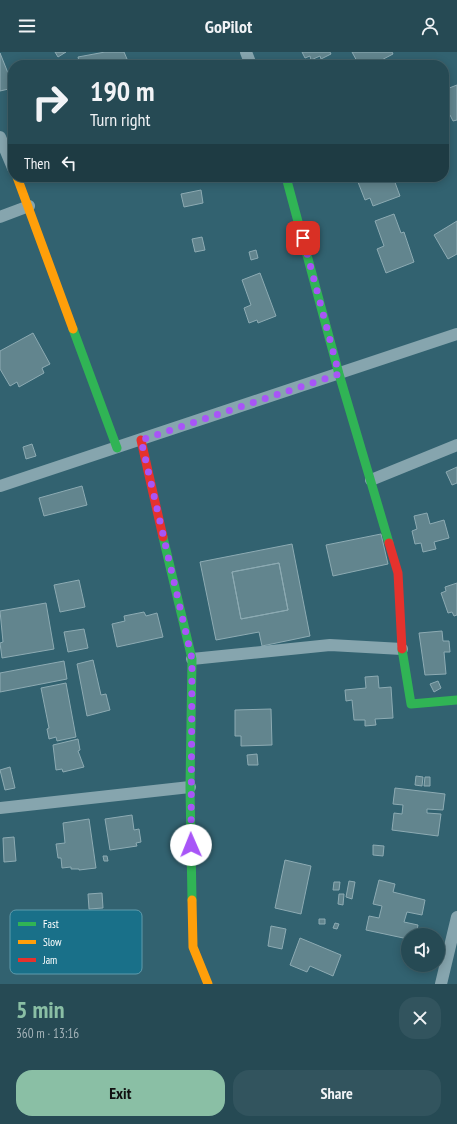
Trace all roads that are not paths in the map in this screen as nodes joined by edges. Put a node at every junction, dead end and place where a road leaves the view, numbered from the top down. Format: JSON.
{"nodes":[{"id":1,"x":0,"y":137,"type":"edge"},
{"id":2,"x":8,"y":156,"type":"edge"},
{"id":3,"x":19,"y":182,"type":"edge"},
{"id":4,"x":287,"y":182,"type":"edge"},
{"id":5,"x":29,"y":206,"type":"junction"},
{"id":6,"x":0,"y":217,"type":"edge"},
{"id":7,"x":457,"y":334,"type":"edge"},
{"id":8,"x":339,"y":374,"type":"junction"},
{"id":9,"x":141,"y":440,"type":"junction"},
{"id":10,"x":457,"y":445,"type":"edge"},
{"id":11,"x":117,"y":448,"type":"junction"},
{"id":12,"x":371,"y":480,"type":"junction"},
{"id":13,"x":0,"y":486,"type":"edge"},
{"id":14,"x":402,"y":649,"type":"junction"},
{"id":15,"x":192,"y":659,"type":"junction"},
{"id":16,"x":457,"y":700,"type":"edge"},
{"id":17,"x":190,"y":787,"type":"junction"},
{"id":18,"x":0,"y":808,"type":"edge"},
{"id":19,"x":457,"y":917,"type":"edge"},
{"id":20,"x":208,"y":984,"type":"edge"},
{"id":21,"x":441,"y":984,"type":"edge"}],
"edges":[{"from":1,"to":2,"type":"street"},
{"from":3,"to":5,"type":"street"},
{"from":4,"to":8,"type":"street"},
{"from":5,"to":6,"type":"street"},
{"from":5,"to":11,"type":"street"},
{"from":7,"to":8,"type":"street"},
{"from":8,"to":9,"type":"street"},
{"from":8,"to":12,"type":"street"},
{"from":9,"to":11,"type":"street"},
{"from":9,"to":15,"type":"street"},
{"from":10,"to":12,"type":"street"},
{"from":11,"to":13,"type":"street"},
{"from":12,"to":14,"type":"street"},
{"from":14,"to":15,"type":"street"},
{"from":14,"to":16,"type":"street"},
{"from":15,"to":17,"type":"street"},
{"from":17,"to":18,"type":"street"},
{"from":17,"to":20,"type":"street"},
{"from":19,"to":21,"type":"street"}]}
